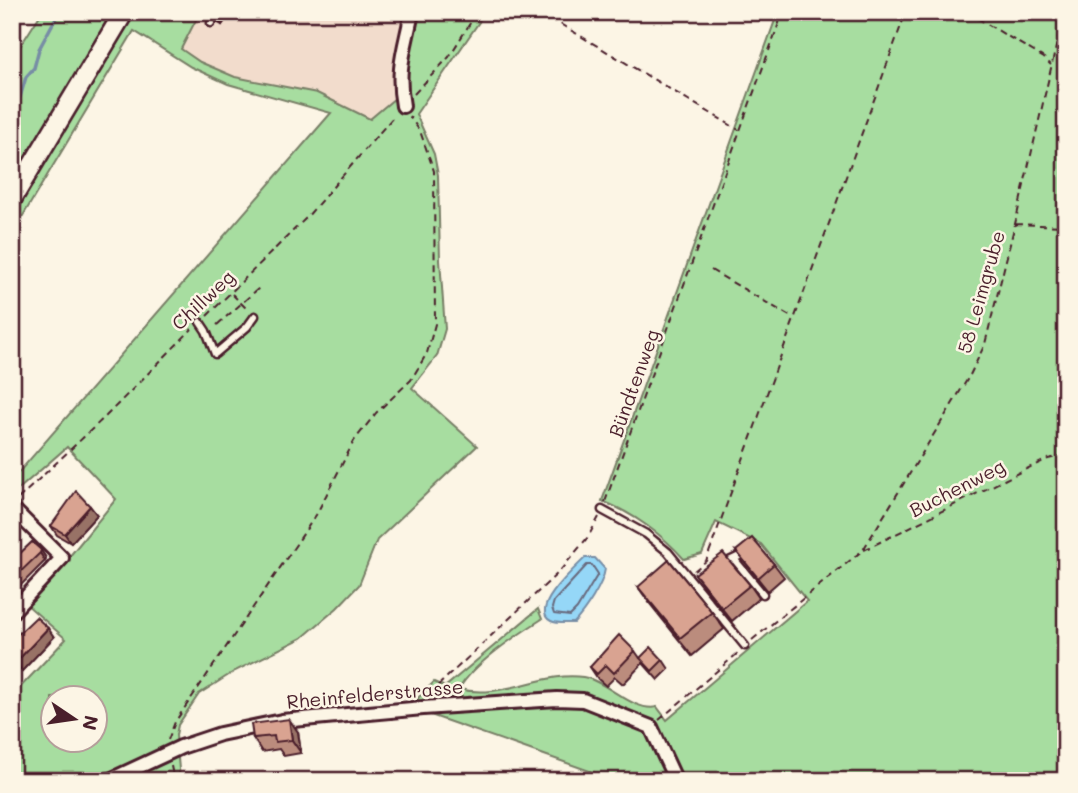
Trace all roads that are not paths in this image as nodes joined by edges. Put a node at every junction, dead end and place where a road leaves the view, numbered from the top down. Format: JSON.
{"nodes":[{"id":1,"x":124,"y":12,"type":"edge"},
{"id":2,"x":218,"y":12,"type":"edge"},
{"id":3,"x":412,"y":12,"type":"edge"},
{"id":4,"x":211,"y":23,"type":"dead end"},
{"id":5,"x":402,"y":106,"type":"road end"},
{"id":6,"x":12,"y":199,"type":"edge"},
{"id":7,"x":255,"y":316,"type":"road end"},
{"id":8,"x":200,"y":322,"type":"road end"},
{"id":9,"x":12,"y":506,"type":"edge"},
{"id":10,"x":602,"y":510,"type":"road end"},
{"id":11,"x":757,"y":547,"type":"edge"},
{"id":12,"x":734,"y":559,"type":"junction"},
{"id":13,"x":723,"y":564,"type":"edge"},
{"id":14,"x":705,"y":579,"type":"edge"},
{"id":15,"x":696,"y":586,"type":"junction"},
{"id":16,"x":763,"y":594,"type":"dead end"},
{"id":17,"x":12,"y":612,"type":"edge"},
{"id":18,"x":745,"y":646,"type":"dead end"},
{"id":19,"x":107,"y":781,"type":"edge"},
{"id":20,"x":676,"y":781,"type":"edge"}],
"edges":[{"from":1,"to":6,"type":"street"},
{"from":2,"to":4,"type":"lane"},
{"from":3,"to":5,"type":"street"},
{"from":7,"to":8,"type":"lane"},
{"from":9,"to":17,"type":"street"},
{"from":10,"to":15,"type":"lane"},
{"from":11,"to":12,"type":"lane"},
{"from":12,"to":13,"type":"lane"},
{"from":12,"to":16,"type":"lane"},
{"from":14,"to":15,"type":"lane"},
{"from":15,"to":18,"type":"lane"},
{"from":19,"to":20,"type":"street","name":"Rheinfelderstrasse"}]}
